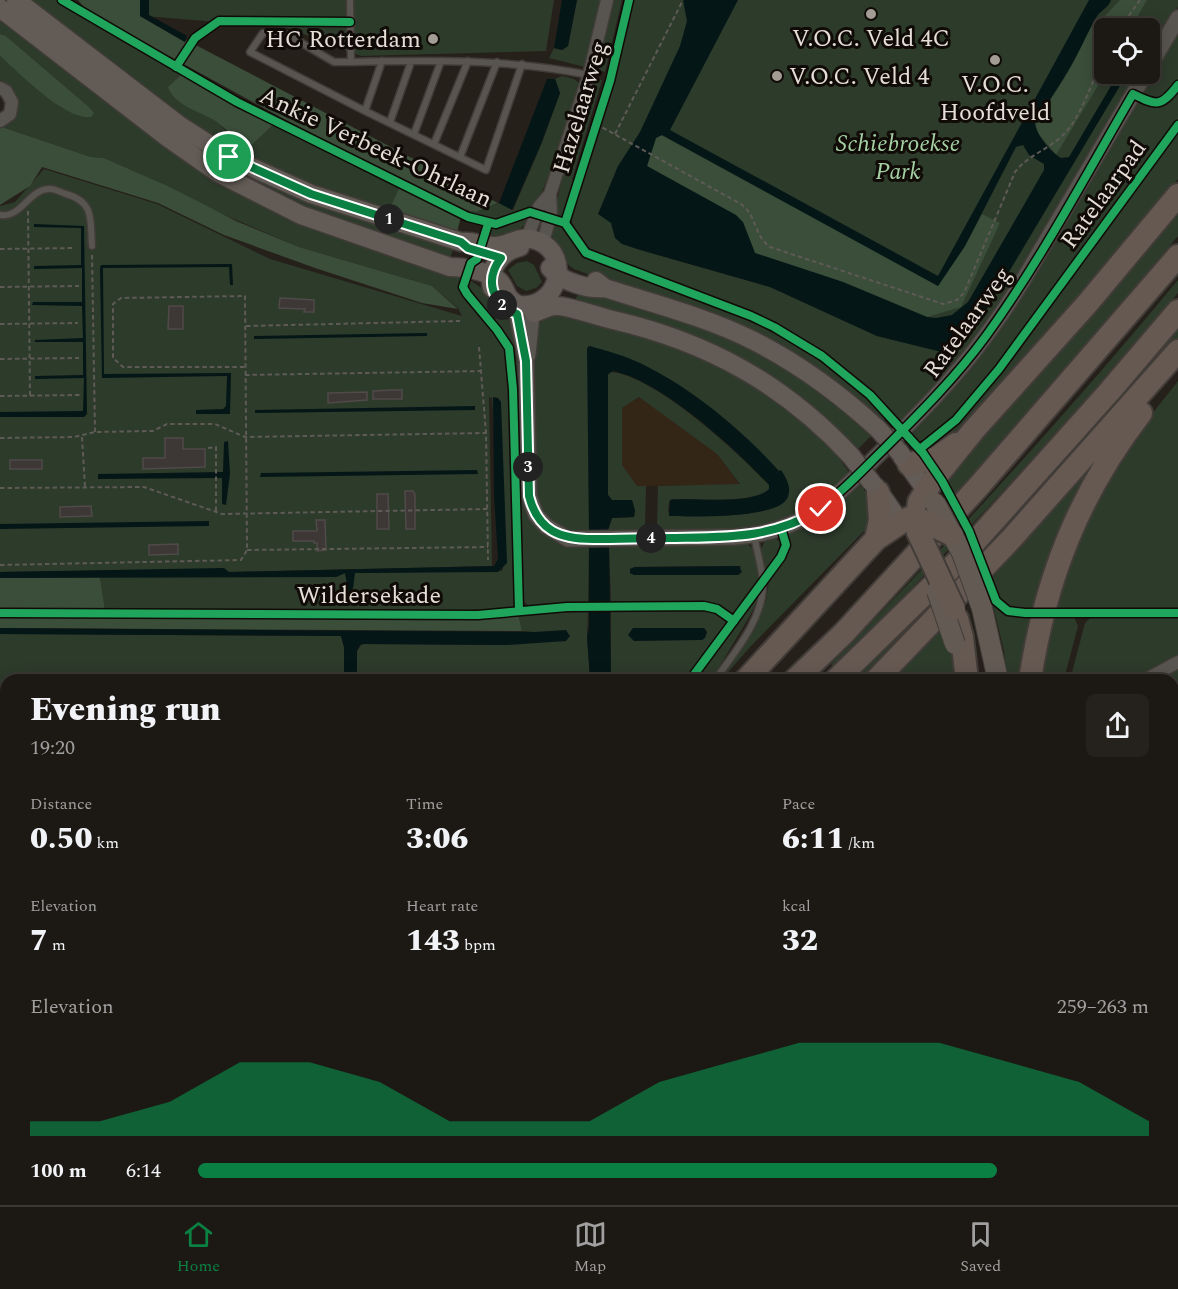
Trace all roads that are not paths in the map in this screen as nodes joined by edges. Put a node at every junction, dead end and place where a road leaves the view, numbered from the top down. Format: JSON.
{"nodes":[{"id":1,"x":16,"y":0,"type":"edge"},
{"id":2,"x":350,"y":0,"type":"edge"},
{"id":3,"x":607,"y":0,"type":"edge"},
{"id":4,"x":0,"y":8,"type":"edge"},
{"id":5,"x":1178,"y":18,"type":"edge"},
{"id":6,"x":1160,"y":48,"type":"edge"},
{"id":7,"x":382,"y":61,"type":"junction"},
{"id":8,"x":441,"y":61,"type":"junction"},
{"id":9,"x":468,"y":61,"type":"junction"},
{"id":10,"x":351,"y":62,"type":"junction"},
{"id":11,"x":411,"y":62,"type":"junction"},
{"id":12,"x":497,"y":62,"type":"junction"},
{"id":13,"x":522,"y":63,"type":"junction"},
{"id":14,"x":589,"y":75,"type":"junction"},
{"id":15,"x":1139,"y":84,"type":"edge"},
{"id":16,"x":0,"y":88,"type":"edge"},
{"id":17,"x":365,"y":111,"type":"junction"},
{"id":18,"x":0,"y":121,"type":"edge"},
{"id":19,"x":390,"y":122,"type":"junction"},
{"id":20,"x":414,"y":134,"type":"junction"},
{"id":21,"x":434,"y":144,"type":"junction"},
{"id":22,"x":460,"y":157,"type":"junction"},
{"id":23,"x":1178,"y":195,"type":"edge"},
{"id":24,"x":0,"y":215,"type":"edge"},
{"id":25,"x":531,"y":242,"type":"junction"},
{"id":26,"x":92,"y":246,"type":"road end"},
{"id":27,"x":498,"y":252,"type":"junction"},
{"id":28,"x":1178,"y":256,"type":"edge"},
{"id":29,"x":557,"y":271,"type":"junction"},
{"id":30,"x":491,"y":280,"type":"junction"},
{"id":31,"x":536,"y":307,"type":"junction"},
{"id":32,"x":1178,"y":311,"type":"edge"},
{"id":33,"x":1178,"y":351,"type":"edge"},
{"id":34,"x":1178,"y":364,"type":"edge"},
{"id":35,"x":973,"y":430,"type":"junction"},
{"id":36,"x":905,"y":459,"type":"junction"},
{"id":37,"x":875,"y":487,"type":"junction"},
{"id":38,"x":931,"y":496,"type":"junction"},
{"id":39,"x":913,"y":525,"type":"junction"},
{"id":40,"x":952,"y":535,"type":"junction"},
{"id":41,"x":754,"y":536,"type":"junction"},
{"id":42,"x":876,"y":539,"type":"junction"},
{"id":43,"x":958,"y":640,"type":"junction"},
{"id":44,"x":1178,"y":662,"type":"edge"},
{"id":45,"x":719,"y":674,"type":"edge"},
{"id":46,"x":752,"y":674,"type":"edge"},
{"id":47,"x":801,"y":674,"type":"edge"},
{"id":48,"x":842,"y":674,"type":"edge"},
{"id":49,"x":882,"y":674,"type":"edge"},
{"id":50,"x":966,"y":674,"type":"edge"},
{"id":51,"x":997,"y":674,"type":"edge"},
{"id":52,"x":1031,"y":674,"type":"edge"},
{"id":53,"x":1155,"y":674,"type":"edge"}],
"edges":[{"from":1,"to":27,"type":"main road","name":"Ankie Verbeek-Ohrlaan"},
{"from":2,"to":10,"type":"lane"},
{"from":3,"to":14,"type":"street","name":"Hazelaarweg"},
{"from":4,"to":30,"type":"main road"},
{"from":5,"to":6,"type":"street"},
{"from":7,"to":10,"type":"lane"},
{"from":7,"to":11,"type":"lane"},
{"from":7,"to":17,"type":"lane"},
{"from":8,"to":9,"type":"lane"},
{"from":8,"to":11,"type":"lane"},
{"from":8,"to":20,"type":"lane"},
{"from":9,"to":12,"type":"lane"},
{"from":9,"to":21,"type":"lane"},
{"from":10,"to":17,"type":"lane"},
{"from":11,"to":19,"type":"lane"},
{"from":12,"to":13,"type":"lane"},
{"from":12,"to":22,"type":"lane"},
{"from":13,"to":14,"type":"lane"},
{"from":13,"to":22,"type":"lane"},
{"from":14,"to":25,"type":"street","name":"Hazelaarweg"},
{"from":15,"to":41,"type":"street","name":"Ratelaarweg"},
{"from":16,"to":18,"type":"street"},
{"from":17,"to":19,"type":"lane"},
{"from":19,"to":20,"type":"lane"},
{"from":20,"to":21,"type":"lane"},
{"from":21,"to":22,"type":"lane"},
{"from":23,"to":35,"type":"highway"},
{"from":24,"to":26,"type":"lane"},
{"from":25,"to":27,"type":"main road"},
{"from":25,"to":29,"type":"main road"},
{"from":27,"to":30,"type":"main road"},
{"from":28,"to":47,"type":"highway"},
{"from":29,"to":31,"type":"main road"},
{"from":29,"to":36,"type":"main road","bridge":true},
{"from":30,"to":31,"type":"main road"},
{"from":31,"to":37,"type":"main road","bridge":true},
{"from":31,"to":41,"type":"street","name":"Ratelaarweg"},
{"from":32,"to":48,"type":"highway"},
{"from":33,"to":49,"type":"highway"},
{"from":34,"to":52,"type":"highway"},
{"from":35,"to":36,"type":"highway"},
{"from":35,"to":38,"type":"highway"},
{"from":36,"to":38,"type":"main road"},
{"from":37,"to":39,"type":"main road"},
{"from":37,"to":42,"type":"highway"},
{"from":38,"to":39,"type":"highway"},
{"from":38,"to":40,"type":"main road","bridge":true},
{"from":39,"to":40,"type":"highway","bridge":true},
{"from":39,"to":42,"type":"highway"},
{"from":39,"to":43,"type":"main road","bridge":true},
{"from":39,"to":43,"type":"highway","bridge":true},
{"from":40,"to":51,"type":"main road","bridge":true},
{"from":41,"to":45,"type":"lane"},
{"from":42,"to":46,"type":"highway"},
{"from":43,"to":50,"type":"highway"},
{"from":44,"to":53,"type":"street"}]}
